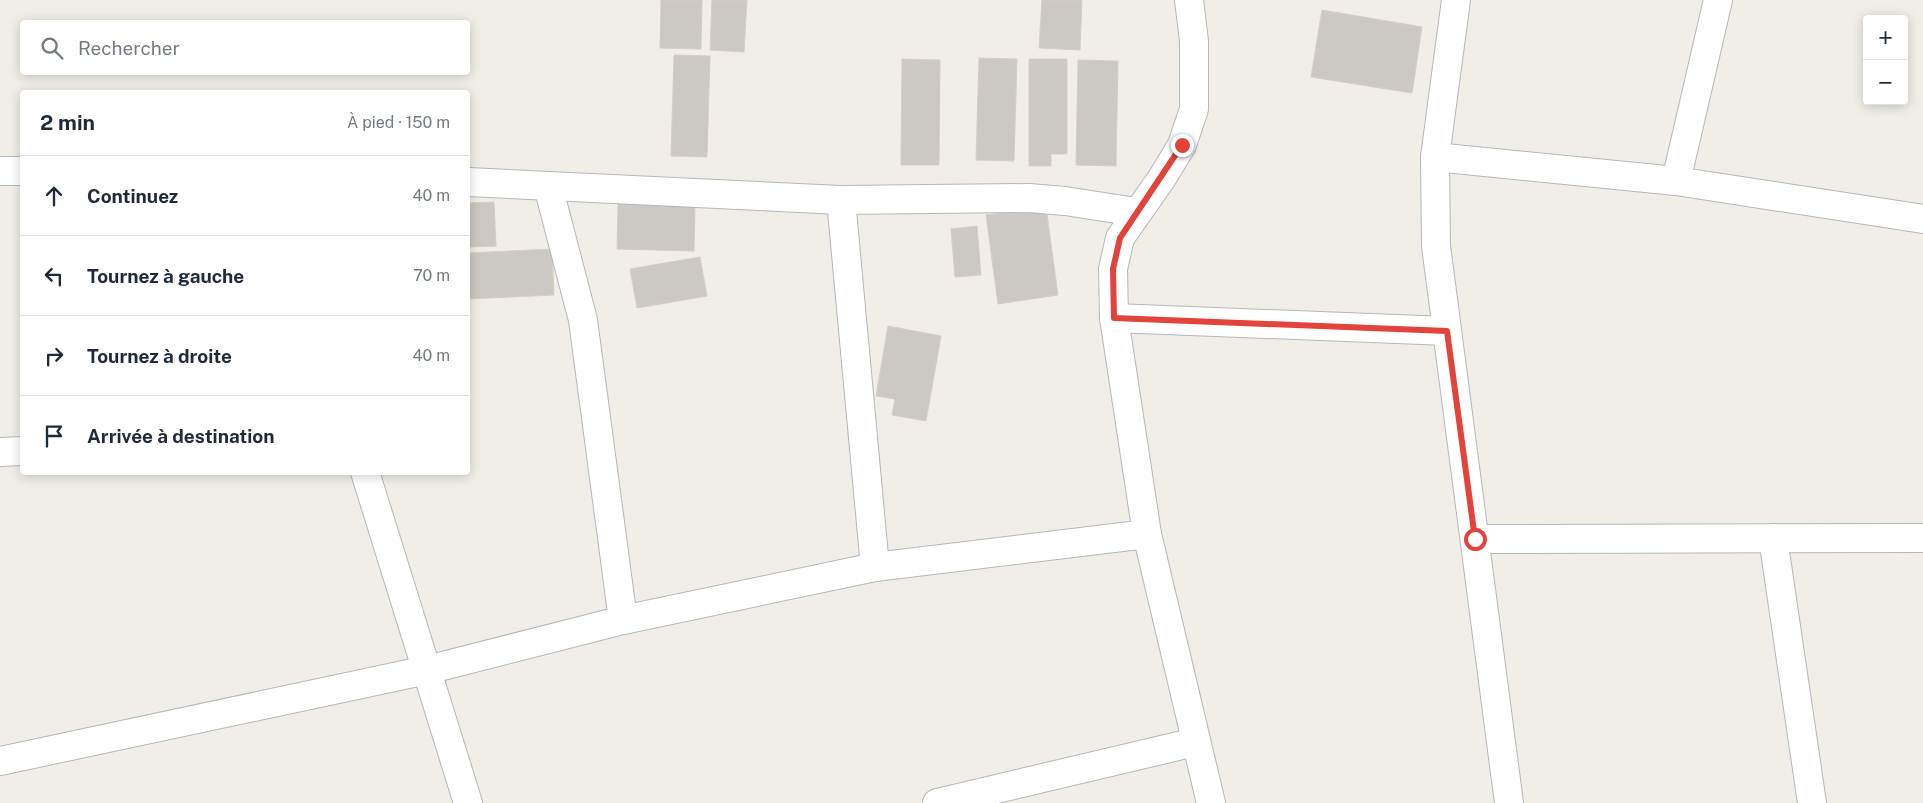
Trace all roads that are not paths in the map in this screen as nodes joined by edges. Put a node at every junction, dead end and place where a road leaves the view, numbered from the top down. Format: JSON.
{"nodes":[{"id":1,"x":1189,"y":0,"type":"edge"},
{"id":2,"x":1456,"y":0,"type":"edge"},
{"id":3,"x":1718,"y":0,"type":"edge"},
{"id":4,"x":1435,"y":157,"type":"junction"},
{"id":5,"x":0,"y":171,"type":"edge"},
{"id":6,"x":20,"y":172,"type":"edge"},
{"id":7,"x":1676,"y":181,"type":"junction"},
{"id":8,"x":470,"y":182,"type":"edge"},
{"id":9,"x":548,"y":186,"type":"junction"},
{"id":10,"x":840,"y":200,"type":"junction"},
{"id":11,"x":1136,"y":212,"type":"junction"},
{"id":12,"x":1923,"y":219,"type":"edge"},
{"id":13,"x":1114,"y":318,"type":"junction"},
{"id":14,"x":1447,"y":331,"type":"junction"},
{"id":15,"x":20,"y":451,"type":"edge"},
{"id":16,"x":0,"y":452,"type":"edge"},
{"id":17,"x":367,"y":475,"type":"edge"},
{"id":18,"x":1147,"y":534,"type":"junction"},
{"id":19,"x":1773,"y":538,"type":"junction"},
{"id":20,"x":1923,"y":538,"type":"edge"},
{"id":21,"x":1475,"y":539,"type":"junction"},
{"id":22,"x":875,"y":567,"type":"junction"},
{"id":23,"x":623,"y":620,"type":"junction"},
{"id":24,"x":427,"y":670,"type":"junction"},
{"id":25,"x":1195,"y":742,"type":"junction"},
{"id":26,"x":0,"y":762,"type":"edge"},
{"id":27,"x":468,"y":803,"type":"edge"},
{"id":28,"x":937,"y":803,"type":"edge"},
{"id":29,"x":1211,"y":803,"type":"edge"},
{"id":30,"x":1509,"y":803,"type":"edge"},
{"id":31,"x":1812,"y":803,"type":"edge"}],
"edges":[{"from":1,"to":11,"type":"street"},
{"from":2,"to":4,"type":"street"},
{"from":3,"to":7,"type":"street"},
{"from":4,"to":7,"type":"street"},
{"from":4,"to":14,"type":"street"},
{"from":5,"to":6,"type":"street"},
{"from":7,"to":12,"type":"street"},
{"from":8,"to":9,"type":"street"},
{"from":9,"to":10,"type":"street"},
{"from":9,"to":23,"type":"street"},
{"from":10,"to":11,"type":"street"},
{"from":10,"to":22,"type":"street"},
{"from":11,"to":13,"type":"street"},
{"from":13,"to":14,"type":"street"},
{"from":13,"to":18,"type":"street"},
{"from":14,"to":21,"type":"street"},
{"from":15,"to":16,"type":"street"},
{"from":17,"to":24,"type":"street"},
{"from":18,"to":22,"type":"street"},
{"from":18,"to":25,"type":"street"},
{"from":19,"to":20,"type":"street"},
{"from":19,"to":21,"type":"street"},
{"from":19,"to":31,"type":"street"},
{"from":21,"to":30,"type":"street"},
{"from":22,"to":23,"type":"street"},
{"from":23,"to":24,"type":"street"},
{"from":24,"to":26,"type":"street"},
{"from":24,"to":27,"type":"street"},
{"from":25,"to":28,"type":"street"},
{"from":25,"to":29,"type":"street"}]}
